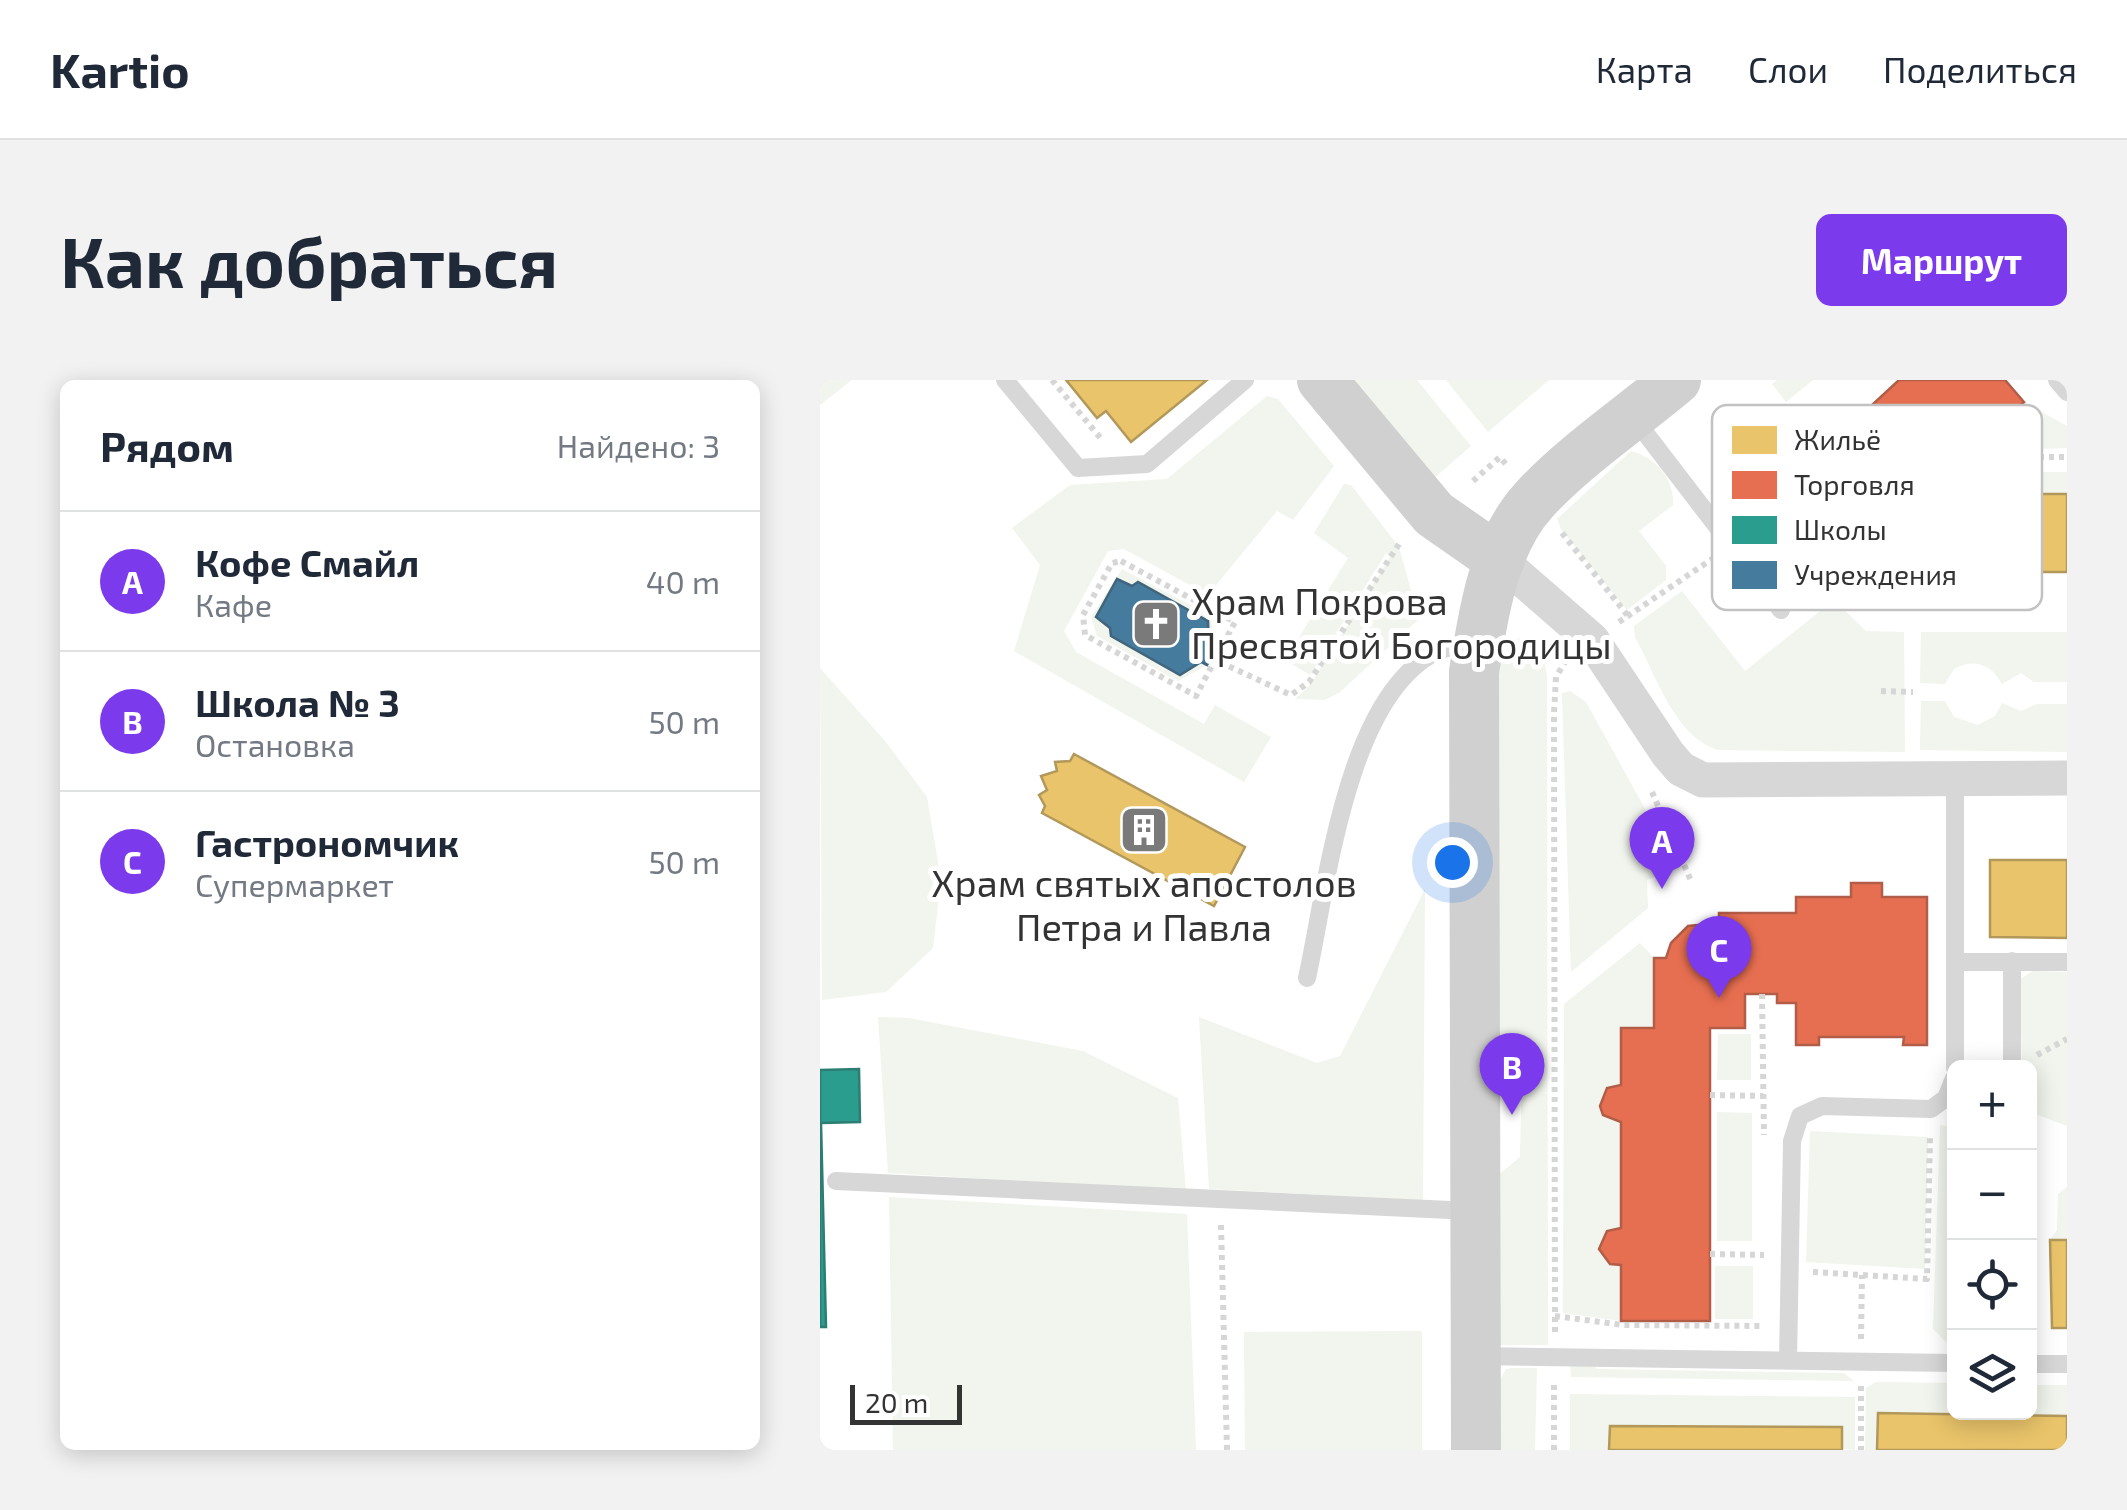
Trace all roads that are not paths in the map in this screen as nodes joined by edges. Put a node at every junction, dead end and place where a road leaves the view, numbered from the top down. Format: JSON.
{"nodes":[{"id":1,"x":1005,"y":380,"type":"edge"},
{"id":2,"x":1245,"y":380,"type":"edge"},
{"id":3,"x":1322,"y":380,"type":"edge"},
{"id":4,"x":1676,"y":380,"type":"edge"},
{"id":5,"x":2057,"y":380,"type":"edge"},
{"id":6,"x":2067,"y":392,"type":"edge"},
{"id":7,"x":1633,"y":417,"type":"junction"},
{"id":8,"x":1712,"y":519,"type":"edge"},
{"id":9,"x":1500,"y":560,"type":"junction"},
{"id":10,"x":1479,"y":643,"type":"junction"},
{"id":11,"x":1955,"y":778,"type":"junction"},
{"id":12,"x":2067,"y":778,"type":"edge"},
{"id":13,"x":2012,"y":961,"type":"junction"},
{"id":14,"x":1958,"y":962,"type":"junction"},
{"id":15,"x":2067,"y":962,"type":"edge"},
{"id":16,"x":1307,"y":978,"type":"dead end"},
{"id":17,"x":1955,"y":1060,"type":"edge"},
{"id":18,"x":2012,"y":1060,"type":"edge"},
{"id":19,"x":1947,"y":1096,"type":"edge"},
{"id":20,"x":836,"y":1181,"type":"dead end"},
{"id":21,"x":1477,"y":1212,"type":"junction"},
{"id":22,"x":1477,"y":1356,"type":"junction"},
{"id":23,"x":1788,"y":1360,"type":"junction"},
{"id":24,"x":1947,"y":1363,"type":"edge"},
{"id":25,"x":2037,"y":1364,"type":"edge"},
{"id":26,"x":2066,"y":1364,"type":"edge"},
{"id":27,"x":1476,"y":1450,"type":"edge"}],
"edges":[{"from":1,"to":2,"type":"lane"},
{"from":3,"to":9,"type":"street"},
{"from":4,"to":7,"type":"street"},
{"from":5,"to":6,"type":"lane"},
{"from":7,"to":8,"type":"lane"},
{"from":7,"to":9,"type":"street"},
{"from":9,"to":10,"type":"street"},
{"from":9,"to":11,"type":"street"},
{"from":10,"to":16,"type":"lane"},
{"from":10,"to":21,"type":"street"},
{"from":11,"to":12,"type":"street"},
{"from":11,"to":14,"type":"lane"},
{"from":13,"to":14,"type":"lane"},
{"from":13,"to":15,"type":"lane"},
{"from":13,"to":18,"type":"lane"},
{"from":14,"to":17,"type":"lane"},
{"from":19,"to":23,"type":"lane"},
{"from":20,"to":21,"type":"lane"},
{"from":21,"to":22,"type":"street"},
{"from":22,"to":23,"type":"lane"},
{"from":22,"to":27,"type":"street"},
{"from":23,"to":24,"type":"lane"},
{"from":25,"to":26,"type":"lane"}]}
